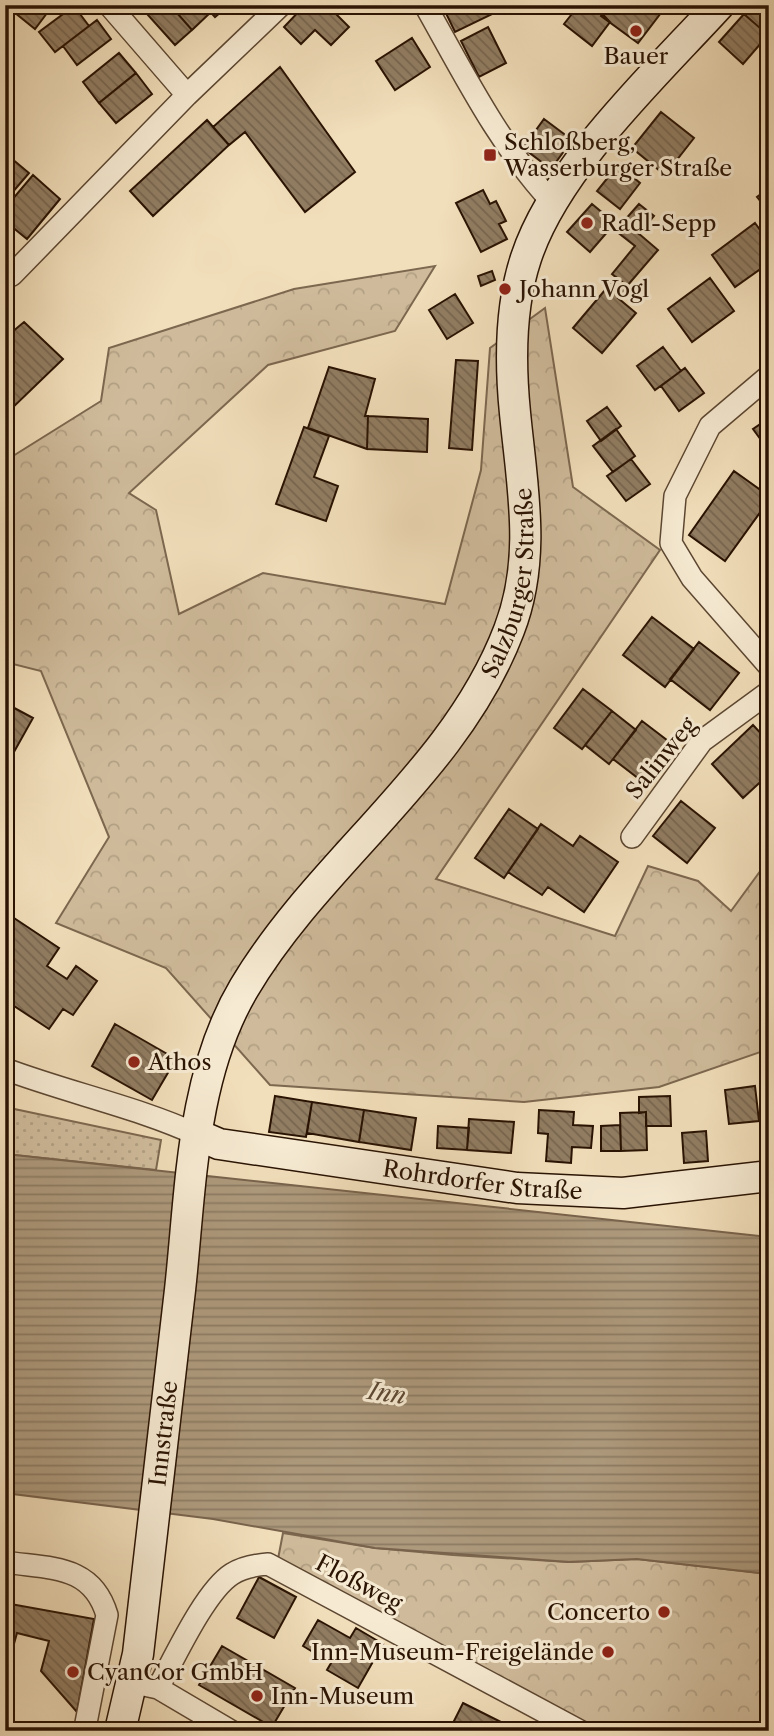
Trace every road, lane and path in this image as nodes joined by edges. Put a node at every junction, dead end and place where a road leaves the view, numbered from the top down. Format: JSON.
{"nodes":[{"id":1,"x":109,"y":5,"type":"edge"},
{"id":2,"x":281,"y":5,"type":"edge"},
{"id":3,"x":425,"y":5,"type":"edge"},
{"id":4,"x":719,"y":5,"type":"edge"},
{"id":5,"x":187,"y":95,"type":"junction"},
{"id":6,"x":553,"y":203,"type":"junction"},
{"id":7,"x":5,"y":278,"type":"edge"},
{"id":8,"x":769,"y":376,"type":"edge"},
{"id":9,"x":769,"y":666,"type":"edge"},
{"id":10,"x":769,"y":692,"type":"edge"},
{"id":11,"x":632,"y":837,"type":"dead end"},
{"id":12,"x":5,"y":1069,"type":"edge"},
{"id":13,"x":198,"y":1135,"type":"junction"},
{"id":14,"x":769,"y":1175,"type":"edge"},
{"id":15,"x":5,"y":1562,"type":"edge"},
{"id":16,"x":145,"y":1685,"type":"junction"},
{"id":17,"x":88,"y":1731,"type":"edge"},
{"id":18,"x":120,"y":1731,"type":"edge"},
{"id":19,"x":231,"y":1731,"type":"edge"},
{"id":20,"x":580,"y":1731,"type":"edge"}],
"edges":[{"from":1,"to":5,"type":"street"},
{"from":2,"to":5,"type":"street"},
{"from":3,"to":6,"type":"street"},
{"from":4,"to":6,"type":"main road","name":"Salzburger Straße"},
{"from":5,"to":7,"type":"street"},
{"from":6,"to":13,"type":"main road","name":"Salzburger Straße"},
{"from":8,"to":9,"type":"street"},
{"from":10,"to":11,"type":"street","name":"Salinweg"},
{"from":12,"to":13,"type":"street"},
{"from":13,"to":14,"type":"main road","name":"Rohrdorfer Straße"},
{"from":13,"to":16,"type":"main road","name":"Innstraße"},
{"from":15,"to":17,"type":"street"},
{"from":16,"to":18,"type":"main road","name":"Innstraße"},
{"from":16,"to":19,"type":"street"},
{"from":16,"to":20,"type":"street","name":"Floßweg"}]}
